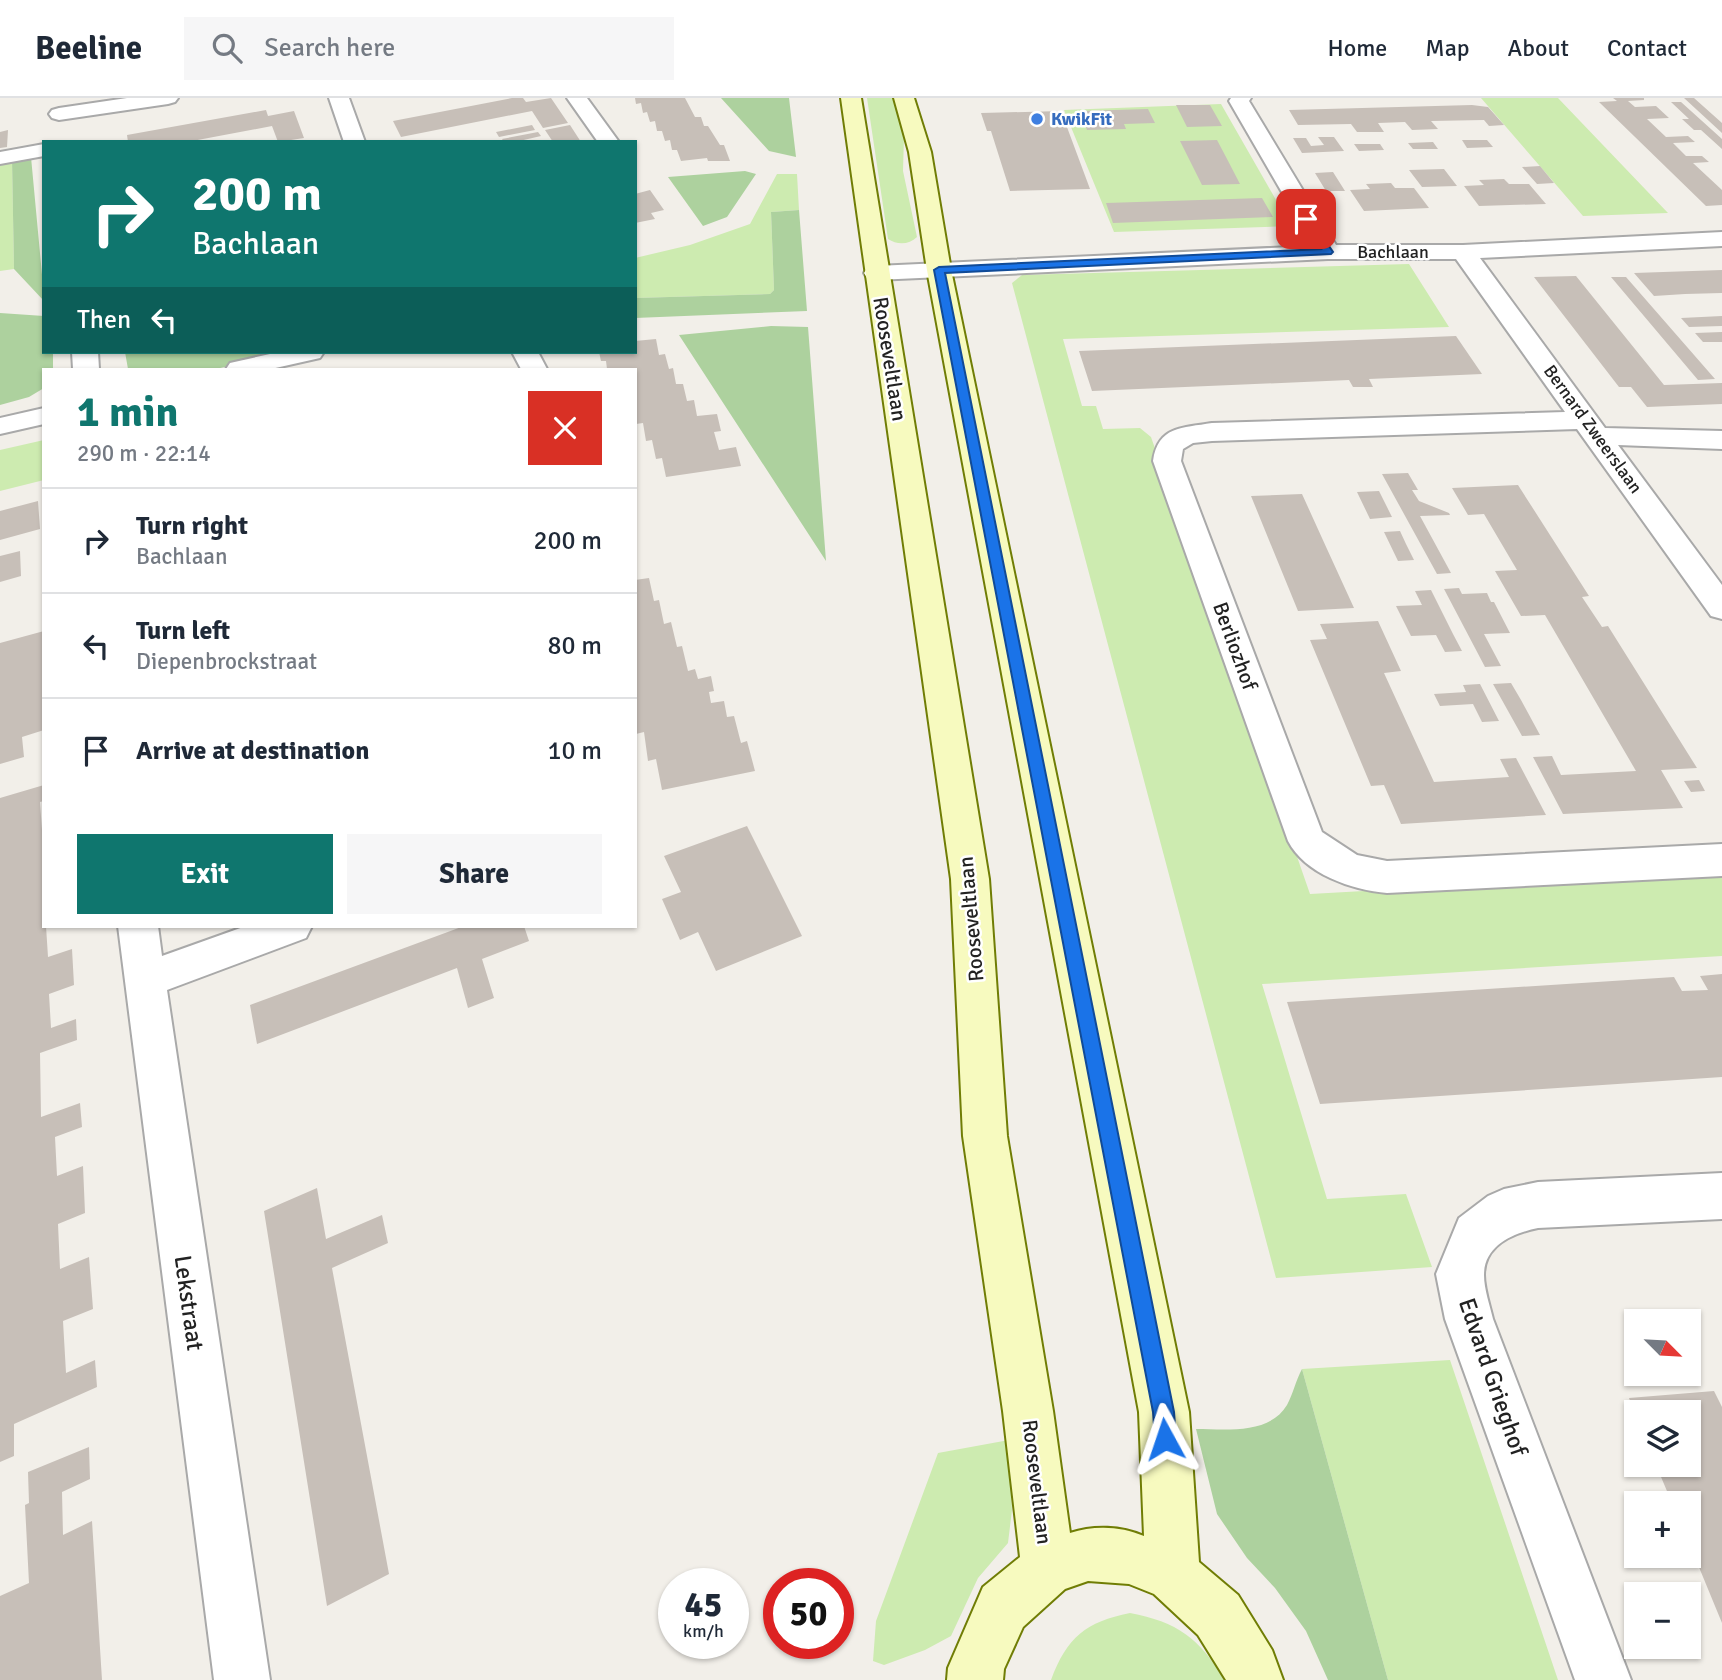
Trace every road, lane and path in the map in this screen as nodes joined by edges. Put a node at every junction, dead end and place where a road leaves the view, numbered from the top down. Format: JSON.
{"nodes":[{"id":1,"x":168,"y":98,"type":"edge"},
{"id":2,"x":340,"y":98,"type":"edge"},
{"id":3,"x":577,"y":98,"type":"edge"},
{"id":4,"x":851,"y":98,"type":"edge"},
{"id":5,"x":904,"y":98,"type":"edge"},
{"id":6,"x":1241,"y":98,"type":"edge"},
{"id":7,"x":59,"y":113,"type":"edge"},
{"id":8,"x":354,"y":140,"type":"edge"},
{"id":9,"x":608,"y":140,"type":"edge"},
{"id":10,"x":42,"y":150,"type":"edge"},
{"id":11,"x":0,"y":158,"type":"edge"},
{"id":12,"x":1722,"y":239,"type":"edge"},
{"id":13,"x":1328,"y":252,"type":"junction"},
{"id":14,"x":1463,"y":252,"type":"junction"},
{"id":15,"x":939,"y":270,"type":"junction"},
{"id":16,"x":876,"y":273,"type":"junction"},
{"id":17,"x":303,"y":354,"type":"edge"},
{"id":18,"x":243,"y":368,"type":"edge"},
{"id":19,"x":42,"y":416,"type":"edge"},
{"id":20,"x":0,"y":426,"type":"edge"},
{"id":21,"x":1593,"y":428,"type":"junction"},
{"id":22,"x":1722,"y":440,"type":"edge"},
{"id":23,"x":1722,"y":608,"type":"edge"},
{"id":24,"x":1722,"y":860,"type":"edge"},
{"id":25,"x":138,"y":928,"type":"edge"},
{"id":26,"x":287,"y":928,"type":"edge"},
{"id":27,"x":144,"y":981,"type":"junction"},
{"id":28,"x":1722,"y":1196,"type":"edge"},
{"id":29,"x":1048,"y":1568,"type":"junction"},
{"id":30,"x":1173,"y":1576,"type":"junction"},
{"id":31,"x":243,"y":1680,"type":"edge"},
{"id":32,"x":975,"y":1680,"type":"edge"},
{"id":33,"x":1255,"y":1680,"type":"edge"},
{"id":34,"x":1603,"y":1680,"type":"edge"}],
"edges":[{"from":1,"to":7,"type":"street"},
{"from":2,"to":8,"type":"street"},
{"from":3,"to":9,"type":"street"},
{"from":4,"to":16,"type":"main road","name":"Rooseveltlaan"},
{"from":5,"to":15,"type":"main road"},
{"from":6,"to":13,"type":"street"},
{"from":10,"to":11,"type":"street"},
{"from":12,"to":14,"type":"street","name":"Bachlaan"},
{"from":13,"to":14,"type":"street","name":"Bachlaan"},
{"from":13,"to":15,"type":"street","name":"Bachlaan"},
{"from":14,"to":21,"type":"street","name":"Bernard Zweerslaan"},
{"from":15,"to":16,"type":"street","name":"Rooseveltlaan"},
{"from":15,"to":30,"type":"main road"},
{"from":16,"to":29,"type":"main road","name":"Rooseveltlaan"},
{"from":17,"to":18,"type":"street"},
{"from":19,"to":20,"type":"street"},
{"from":21,"to":22,"type":"street"},
{"from":21,"to":23,"type":"street","name":"Bernard Zweerslaan"},
{"from":21,"to":24,"type":"street","name":"Berliozhof"},
{"from":25,"to":27,"type":"street","name":"Lekstraat"},
{"from":26,"to":27,"type":"street"},
{"from":27,"to":31,"type":"street","name":"Lekstraat"},
{"from":28,"to":34,"type":"street","name":"Edvard Grieghof"},
{"from":29,"to":30,"type":"main road"},
{"from":29,"to":32,"type":"main road"},
{"from":30,"to":33,"type":"main road"}]}
